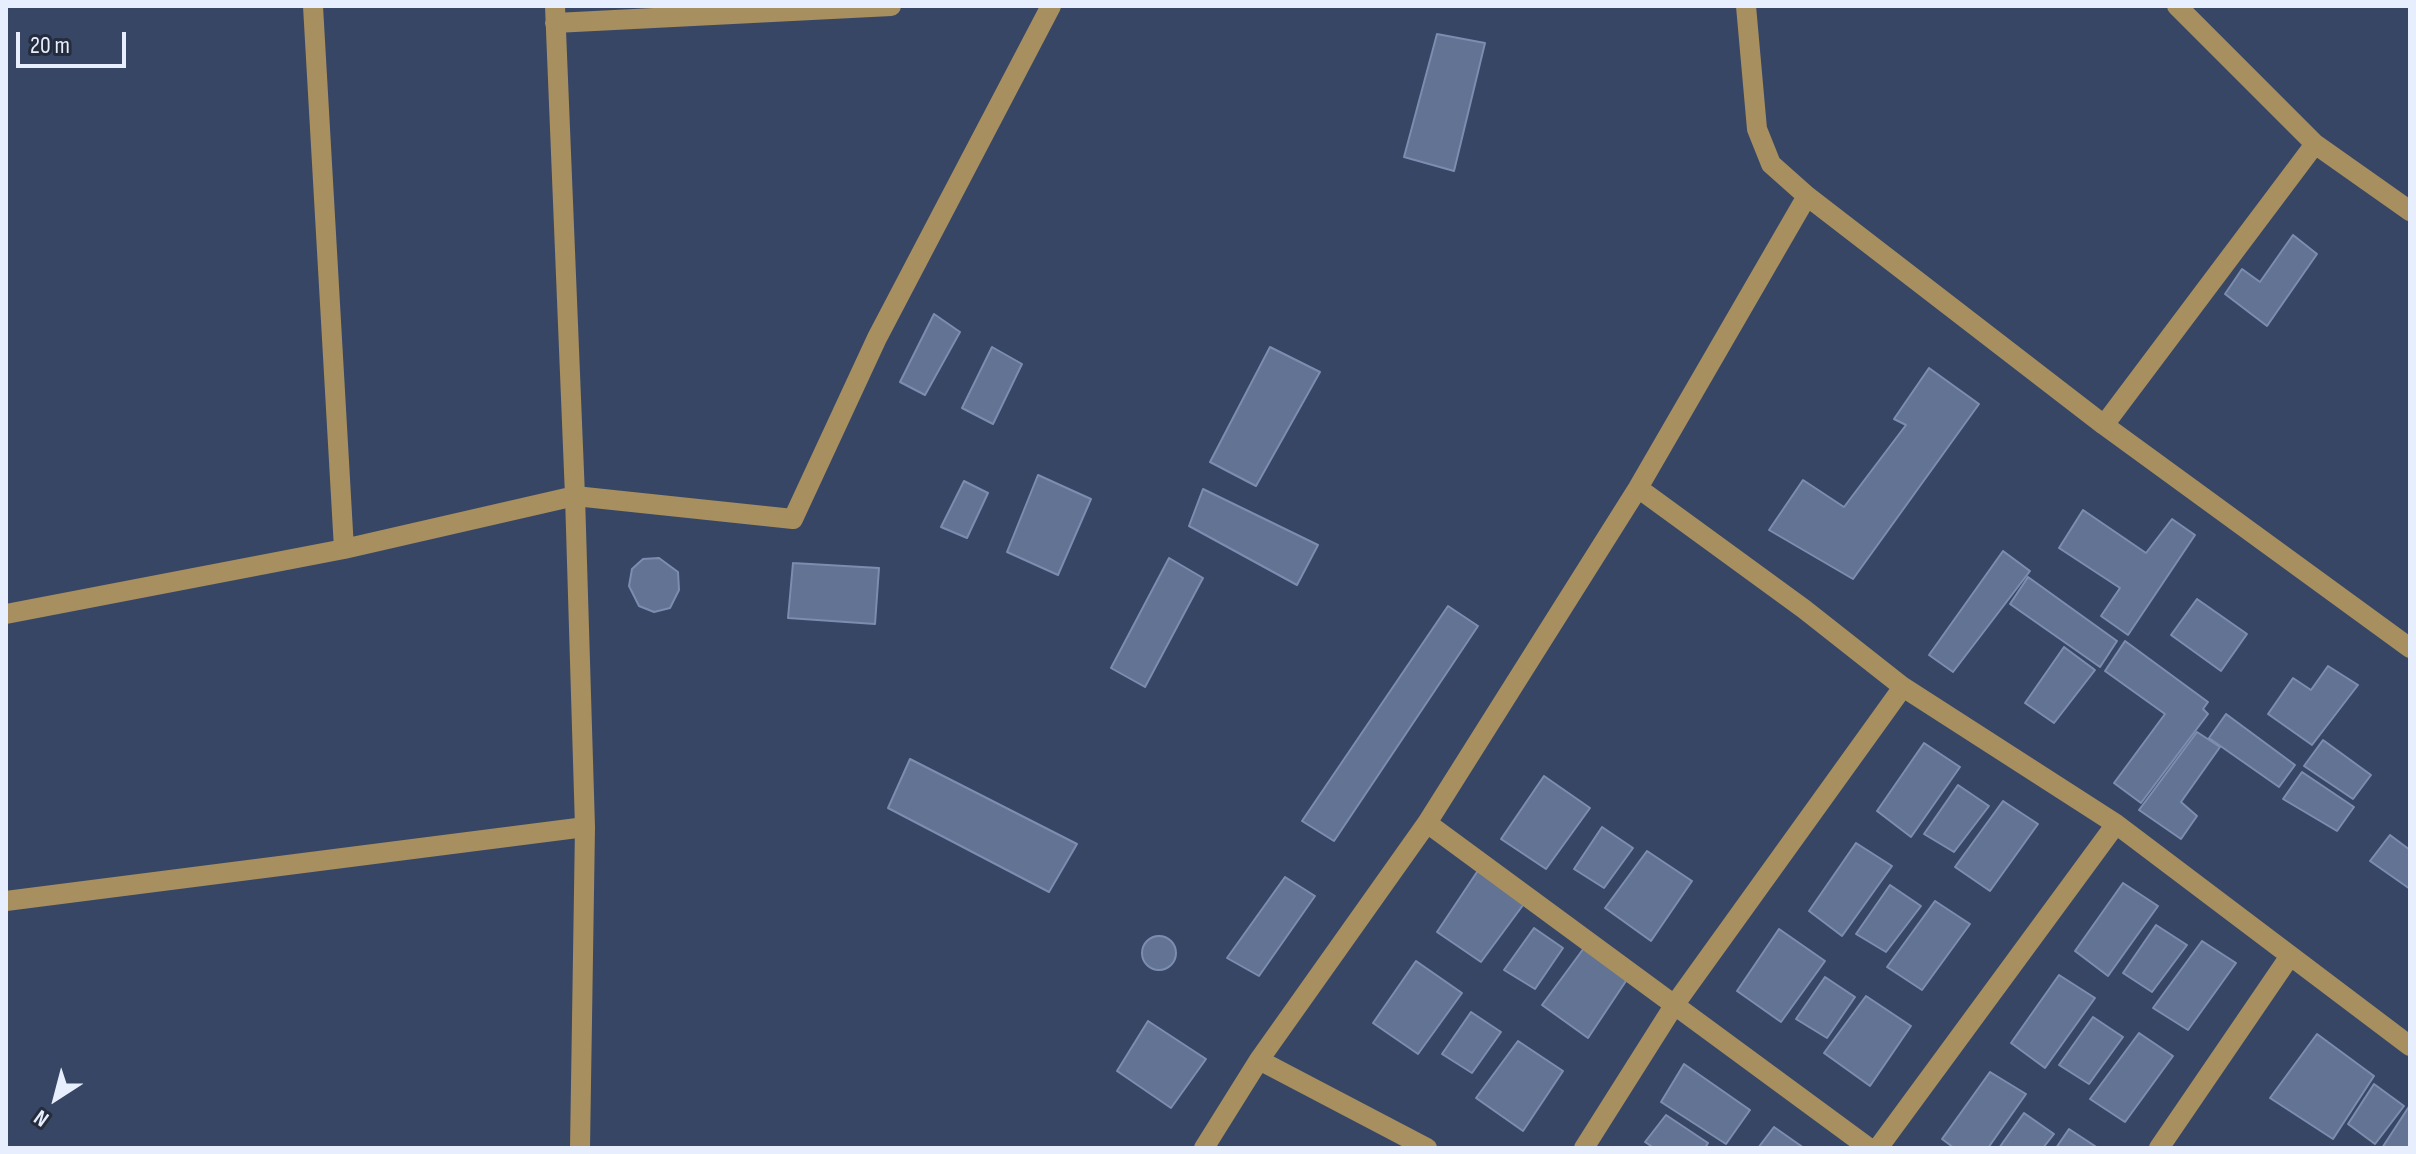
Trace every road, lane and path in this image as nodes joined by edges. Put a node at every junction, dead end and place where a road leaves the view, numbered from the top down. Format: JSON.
{"nodes":[{"id":1,"x":313,"y":6,"type":"edge"},
{"id":2,"x":891,"y":6,"type":"edge"},
{"id":3,"x":1051,"y":6,"type":"edge"},
{"id":4,"x":1746,"y":6,"type":"edge"},
{"id":5,"x":2177,"y":6,"type":"edge"},
{"id":6,"x":555,"y":14,"type":"edge"},
{"id":7,"x":2315,"y":144,"type":"junction"},
{"id":8,"x":1807,"y":196,"type":"junction"},
{"id":9,"x":2410,"y":211,"type":"edge"},
{"id":10,"x":2104,"y":425,"type":"junction"},
{"id":11,"x":1638,"y":488,"type":"junction"},
{"id":12,"x":575,"y":496,"type":"junction"},
{"id":13,"x":344,"y":549,"type":"junction"},
{"id":14,"x":6,"y":614,"type":"edge"},
{"id":15,"x":2410,"y":648,"type":"edge"},
{"id":16,"x":1903,"y":687,"type":"junction"},
{"id":17,"x":1427,"y":823,"type":"junction"},
{"id":18,"x":2116,"y":824,"type":"junction"},
{"id":19,"x":585,"y":827,"type":"junction"},
{"id":20,"x":6,"y":901,"type":"edge"},
{"id":21,"x":2290,"y":956,"type":"junction"},
{"id":22,"x":1675,"y":1004,"type":"junction"},
{"id":23,"x":2410,"y":1046,"type":"edge"},
{"id":24,"x":1259,"y":1060,"type":"junction"},
{"id":25,"x":580,"y":1148,"type":"edge"},
{"id":26,"x":1204,"y":1148,"type":"edge"},
{"id":27,"x":1427,"y":1148,"type":"edge"},
{"id":28,"x":1584,"y":1148,"type":"edge"},
{"id":29,"x":1869,"y":1148,"type":"edge"},
{"id":30,"x":1878,"y":1148,"type":"edge"},
{"id":31,"x":2159,"y":1148,"type":"edge"}],
"edges":[{"from":1,"to":13,"type":"street"},
{"from":2,"to":6,"type":"street"},
{"from":3,"to":12,"type":"street"},
{"from":4,"to":8,"type":"street"},
{"from":5,"to":7,"type":"street"},
{"from":6,"to":12,"type":"street"},
{"from":7,"to":9,"type":"street"},
{"from":7,"to":10,"type":"street"},
{"from":8,"to":10,"type":"street"},
{"from":8,"to":11,"type":"street"},
{"from":10,"to":15,"type":"street"},
{"from":11,"to":16,"type":"street"},
{"from":11,"to":17,"type":"street"},
{"from":12,"to":13,"type":"street"},
{"from":12,"to":19,"type":"street"},
{"from":13,"to":14,"type":"street"},
{"from":16,"to":18,"type":"street"},
{"from":16,"to":22,"type":"street"},
{"from":17,"to":22,"type":"street"},
{"from":17,"to":24,"type":"street"},
{"from":18,"to":21,"type":"street"},
{"from":18,"to":30,"type":"street"},
{"from":19,"to":20,"type":"street"},
{"from":19,"to":25,"type":"street"},
{"from":21,"to":23,"type":"street"},
{"from":21,"to":31,"type":"street"},
{"from":22,"to":28,"type":"street"},
{"from":22,"to":29,"type":"street"},
{"from":24,"to":26,"type":"street"},
{"from":24,"to":27,"type":"street"}]}
